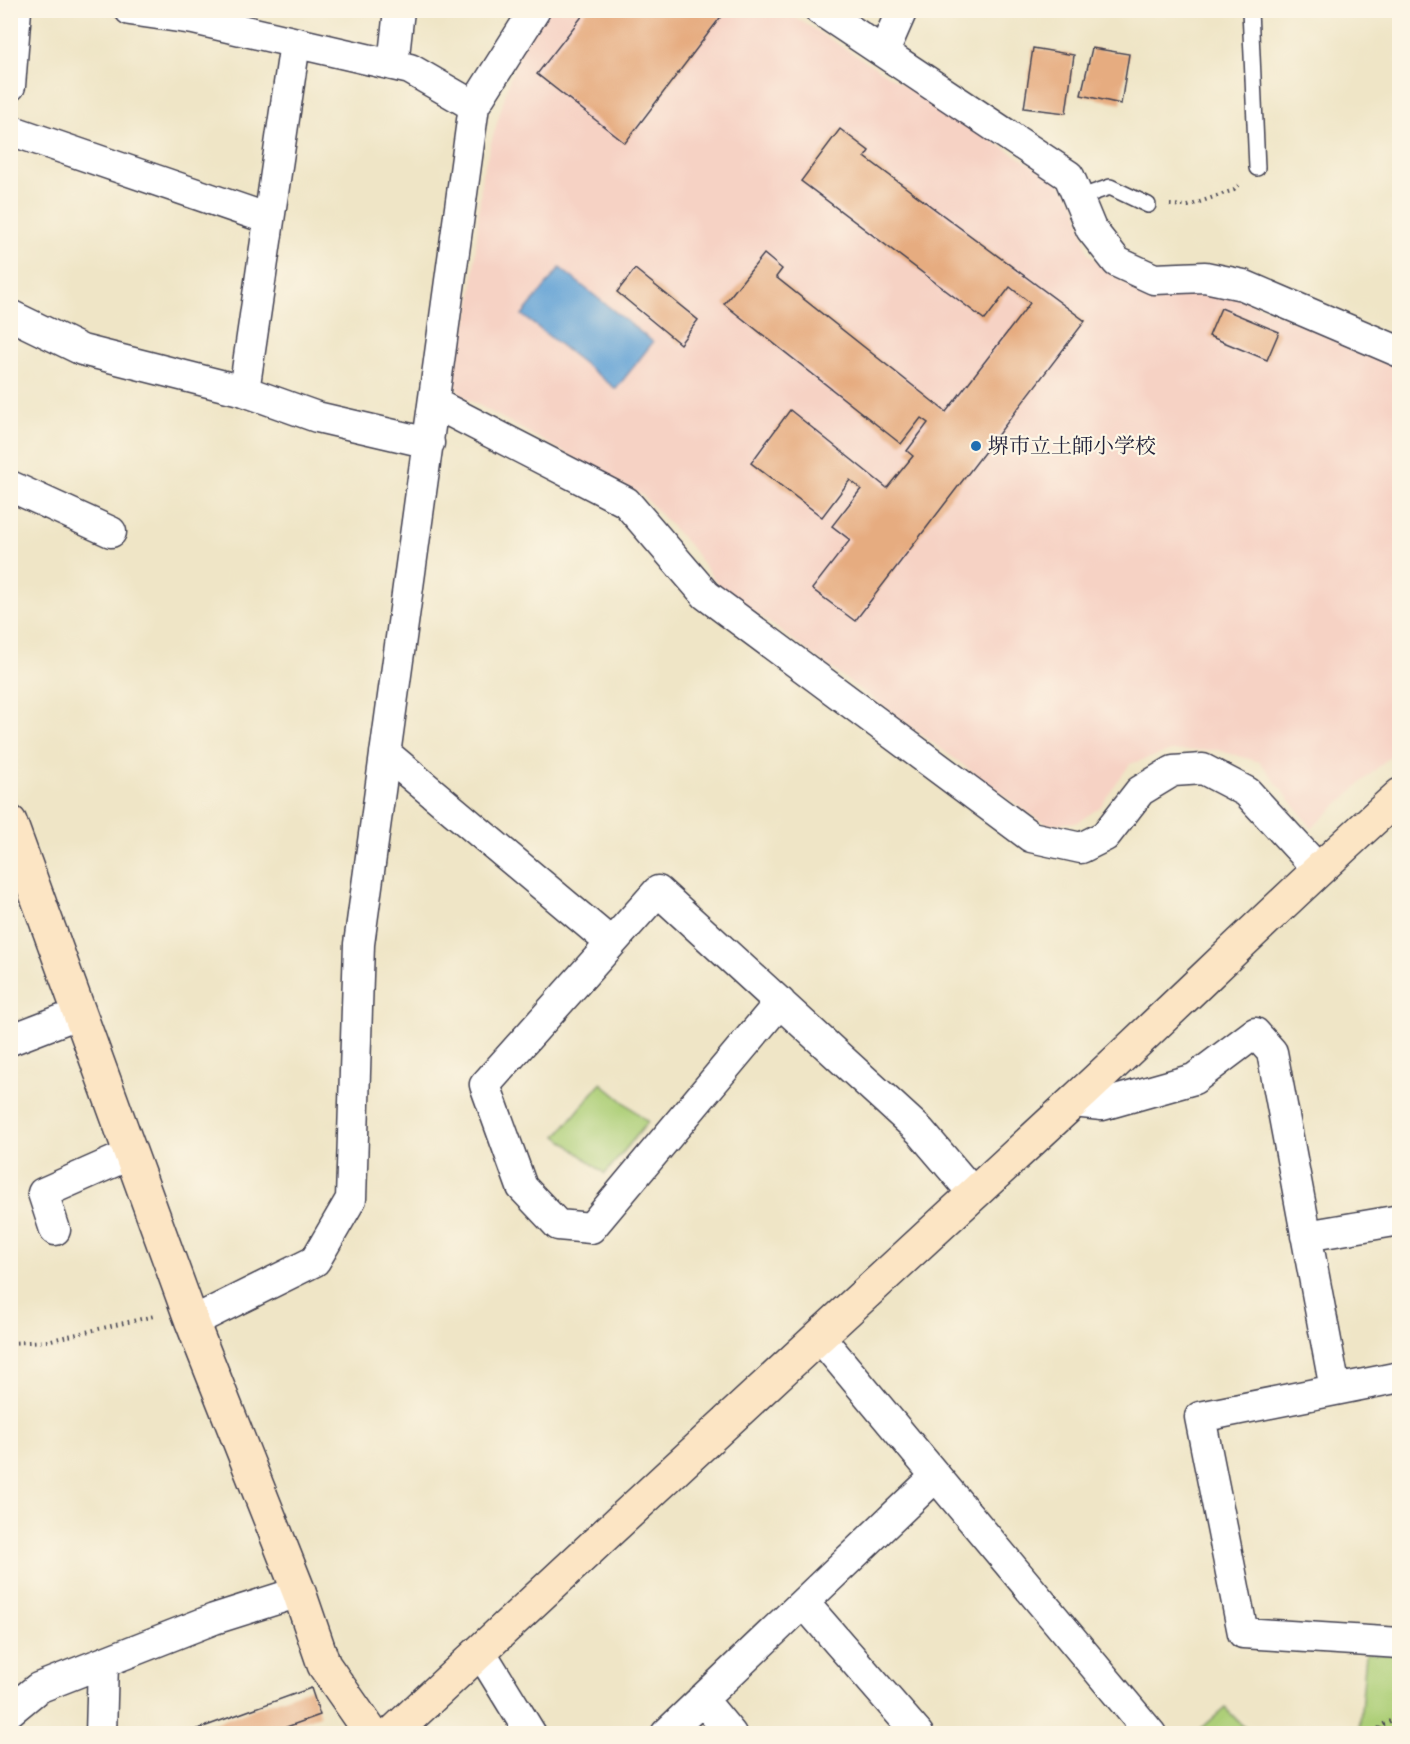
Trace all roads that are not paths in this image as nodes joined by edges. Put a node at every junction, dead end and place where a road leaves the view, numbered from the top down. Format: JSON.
{"nodes":[{"id":1,"x":16,"y":10,"type":"edge"},
{"id":2,"x":130,"y":10,"type":"edge"},
{"id":3,"x":399,"y":10,"type":"edge"},
{"id":4,"x":535,"y":10,"type":"edge"},
{"id":5,"x":820,"y":10,"type":"edge"},
{"id":6,"x":902,"y":10,"type":"edge"},
{"id":7,"x":1250,"y":10,"type":"edge"},
{"id":8,"x":295,"y":43,"type":"junction"},
{"id":9,"x":884,"y":51,"type":"junction"},
{"id":10,"x":393,"y":65,"type":"junction"},
{"id":11,"x":10,"y":86,"type":"edge"},
{"id":12,"x":474,"y":106,"type":"junction"},
{"id":13,"x":10,"y":130,"type":"edge"},
{"id":14,"x":1257,"y":168,"type":"road end"},
{"id":15,"x":1078,"y":198,"type":"junction"},
{"id":16,"x":1148,"y":205,"type":"road end"},
{"id":17,"x":269,"y":219,"type":"junction"},
{"id":18,"x":10,"y":315,"type":"edge"},
{"id":19,"x":1400,"y":352,"type":"edge"},
{"id":20,"x":244,"y":391,"type":"junction"},
{"id":21,"x":434,"y":403,"type":"junction"},
{"id":22,"x":429,"y":443,"type":"junction"},
{"id":23,"x":10,"y":486,"type":"edge"},
{"id":24,"x":111,"y":532,"type":"dead end"},
{"id":25,"x":385,"y":753,"type":"junction"},
{"id":26,"x":1400,"y":795,"type":"edge"},
{"id":27,"x":10,"y":822,"type":"edge"},
{"id":28,"x":1318,"y":869,"type":"junction"},
{"id":29,"x":611,"y":944,"type":"junction"},
{"id":30,"x":780,"y":1002,"type":"junction"},
{"id":31,"x":80,"y":1012,"type":"junction"},
{"id":32,"x":10,"y":1041,"type":"edge"},
{"id":33,"x":1073,"y":1102,"type":"junction"},
{"id":34,"x":131,"y":1154,"type":"junction"},
{"id":35,"x":973,"y":1193,"type":"junction"},
{"id":36,"x":1400,"y":1220,"type":"edge"},
{"id":37,"x":55,"y":1230,"type":"dead end"},
{"id":38,"x":1306,"y":1236,"type":"junction"},
{"id":39,"x":190,"y":1315,"type":"junction"},
{"id":40,"x":819,"y":1336,"type":"junction"},
{"id":41,"x":1400,"y":1377,"type":"edge"},
{"id":42,"x":1335,"y":1389,"type":"junction"},
{"id":43,"x":936,"y":1476,"type":"junction"},
{"id":44,"x":299,"y":1592,"type":"junction"},
{"id":45,"x":804,"y":1603,"type":"junction"},
{"id":46,"x":1400,"y":1643,"type":"edge"},
{"id":47,"x":480,"y":1652,"type":"junction"},
{"id":48,"x":103,"y":1663,"type":"junction"},
{"id":49,"x":702,"y":1699,"type":"junction"},
{"id":50,"x":10,"y":1711,"type":"edge"},
{"id":51,"x":101,"y":1734,"type":"edge"},
{"id":52,"x":372,"y":1734,"type":"edge"},
{"id":53,"x":392,"y":1734,"type":"edge"},
{"id":54,"x":531,"y":1734,"type":"edge"},
{"id":55,"x":666,"y":1734,"type":"edge"},
{"id":56,"x":731,"y":1734,"type":"edge"},
{"id":57,"x":918,"y":1734,"type":"edge"},
{"id":58,"x":1151,"y":1734,"type":"edge"}],
"edges":[{"from":1,"to":11,"type":"street"},
{"from":2,"to":8,"type":"street"},
{"from":3,"to":10,"type":"street"},
{"from":4,"to":12,"type":"street"},
{"from":5,"to":9,"type":"street"},
{"from":6,"to":9,"type":"street"},
{"from":7,"to":14,"type":"lane"},
{"from":8,"to":10,"type":"street"},
{"from":8,"to":17,"type":"street"},
{"from":9,"to":15,"type":"street"},
{"from":10,"to":12,"type":"street"},
{"from":12,"to":21,"type":"street"},
{"from":13,"to":17,"type":"street"},
{"from":15,"to":16,"type":"lane"},
{"from":15,"to":19,"type":"street"},
{"from":17,"to":20,"type":"street"},
{"from":18,"to":20,"type":"street"},
{"from":20,"to":22,"type":"street"},
{"from":21,"to":22,"type":"street"},
{"from":21,"to":28,"type":"street"},
{"from":22,"to":25,"type":"street"},
{"from":23,"to":24,"type":"street"},
{"from":25,"to":29,"type":"street"},
{"from":25,"to":39,"type":"street"},
{"from":26,"to":28,"type":"street"},
{"from":27,"to":31,"type":"street"},
{"from":28,"to":33,"type":"street"},
{"from":29,"to":30,"type":"street"},
{"from":29,"to":30,"type":"street"},
{"from":30,"to":35,"type":"street"},
{"from":31,"to":32,"type":"street"},
{"from":31,"to":34,"type":"street"},
{"from":33,"to":35,"type":"street"},
{"from":33,"to":38,"type":"street"},
{"from":34,"to":37,"type":"street"},
{"from":34,"to":39,"type":"street"},
{"from":35,"to":40,"type":"street"},
{"from":36,"to":38,"type":"street"},
{"from":38,"to":42,"type":"street"},
{"from":39,"to":44,"type":"street"},
{"from":40,"to":43,"type":"street"},
{"from":40,"to":47,"type":"street"},
{"from":41,"to":42,"type":"street"},
{"from":42,"to":46,"type":"street"},
{"from":43,"to":45,"type":"street"},
{"from":43,"to":58,"type":"street"},
{"from":44,"to":48,"type":"street"},
{"from":44,"to":52,"type":"street"},
{"from":45,"to":49,"type":"street"},
{"from":45,"to":57,"type":"street"},
{"from":47,"to":53,"type":"street"},
{"from":47,"to":54,"type":"street"},
{"from":48,"to":50,"type":"street"},
{"from":48,"to":51,"type":"street"},
{"from":49,"to":55,"type":"street"},
{"from":49,"to":56,"type":"street"}]}
